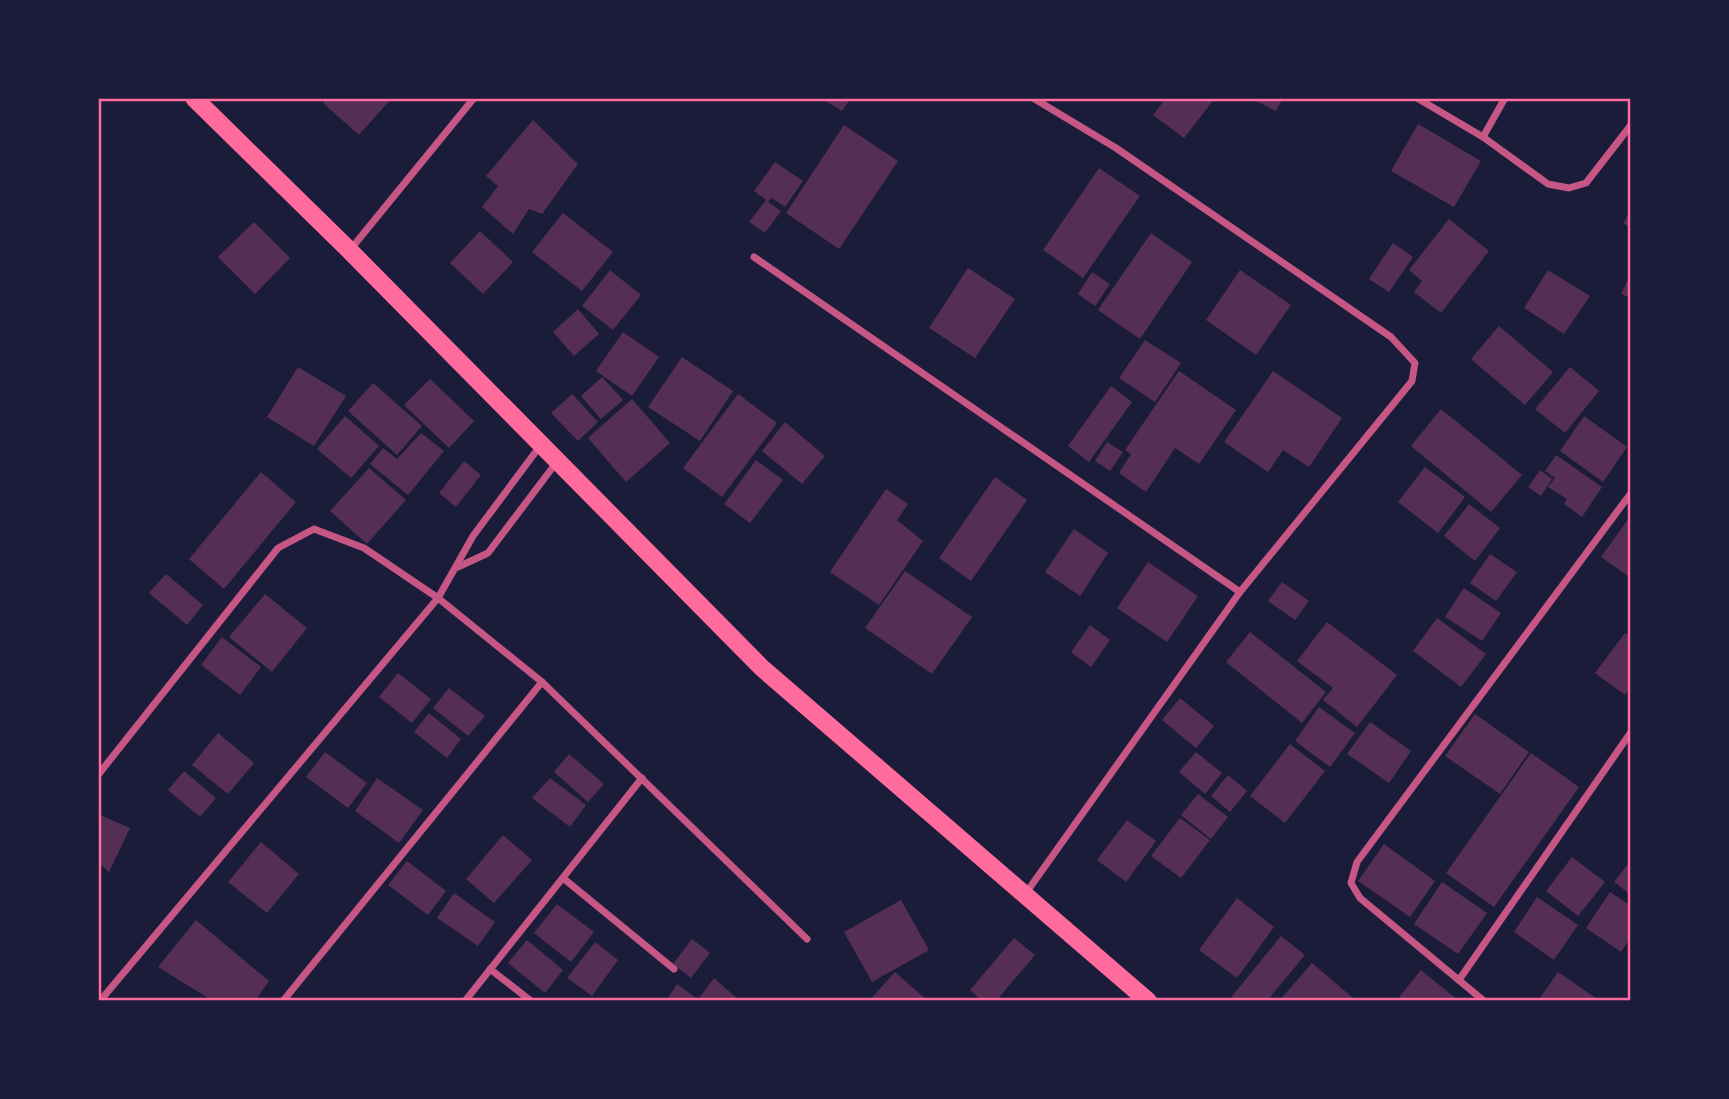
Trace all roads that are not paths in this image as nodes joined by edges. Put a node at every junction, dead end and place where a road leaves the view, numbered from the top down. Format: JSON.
{"nodes":[{"id":1,"x":474,"y":98,"type":"edge"},
{"id":2,"x":1034,"y":98,"type":"edge"},
{"id":3,"x":1417,"y":98,"type":"edge"},
{"id":4,"x":1505,"y":98,"type":"edge"},
{"id":5,"x":201,"y":101,"type":"edge"},
{"id":6,"x":1631,"y":125,"type":"edge"},
{"id":7,"x":1483,"y":137,"type":"junction"},
{"id":8,"x":349,"y":250,"type":"junction"},
{"id":9,"x":754,"y":257,"type":"dead end"},
{"id":10,"x":541,"y":446,"type":"junction"},
{"id":11,"x":557,"y":462,"type":"junction"},
{"id":12,"x":1631,"y":493,"type":"edge"},
{"id":13,"x":458,"y":567,"type":"junction"},
{"id":14,"x":1240,"y":592,"type":"junction"},
{"id":15,"x":438,"y":598,"type":"junction"},
{"id":16,"x":542,"y":682,"type":"junction"},
{"id":17,"x":1631,"y":732,"type":"edge"},
{"id":18,"x":98,"y":775,"type":"edge"},
{"id":19,"x":642,"y":778,"type":"junction"},
{"id":20,"x":563,"y":878,"type":"junction"},
{"id":21,"x":1023,"y":896,"type":"junction"},
{"id":22,"x":807,"y":939,"type":"dead end"},
{"id":23,"x":490,"y":969,"type":"junction"},
{"id":24,"x":674,"y":969,"type":"dead end"},
{"id":25,"x":1459,"y":981,"type":"junction"},
{"id":26,"x":100,"y":1001,"type":"edge"},
{"id":27,"x":283,"y":1001,"type":"edge"},
{"id":28,"x":465,"y":1001,"type":"edge"},
{"id":29,"x":531,"y":1001,"type":"edge"},
{"id":30,"x":1148,"y":1001,"type":"edge"},
{"id":31,"x":1484,"y":1001,"type":"edge"}],
"edges":[{"from":1,"to":8,"type":"street"},
{"from":2,"to":14,"type":"street"},
{"from":3,"to":7,"type":"street"},
{"from":4,"to":7,"type":"street"},
{"from":5,"to":8,"type":"main road"},
{"from":6,"to":7,"type":"street"},
{"from":8,"to":10,"type":"main road"},
{"from":9,"to":14,"type":"street"},
{"from":10,"to":11,"type":"main road"},
{"from":10,"to":13,"type":"street"},
{"from":11,"to":13,"type":"street"},
{"from":11,"to":21,"type":"main road"},
{"from":12,"to":25,"type":"street"},
{"from":13,"to":15,"type":"street"},
{"from":14,"to":21,"type":"street"},
{"from":15,"to":16,"type":"street"},
{"from":15,"to":18,"type":"street"},
{"from":15,"to":26,"type":"street"},
{"from":16,"to":19,"type":"street"},
{"from":16,"to":27,"type":"street"},
{"from":17,"to":25,"type":"street"},
{"from":19,"to":20,"type":"street"},
{"from":19,"to":22,"type":"street"},
{"from":20,"to":23,"type":"street"},
{"from":20,"to":24,"type":"street"},
{"from":21,"to":30,"type":"main road"},
{"from":23,"to":28,"type":"street"},
{"from":23,"to":29,"type":"street"},
{"from":25,"to":31,"type":"street"}]}
